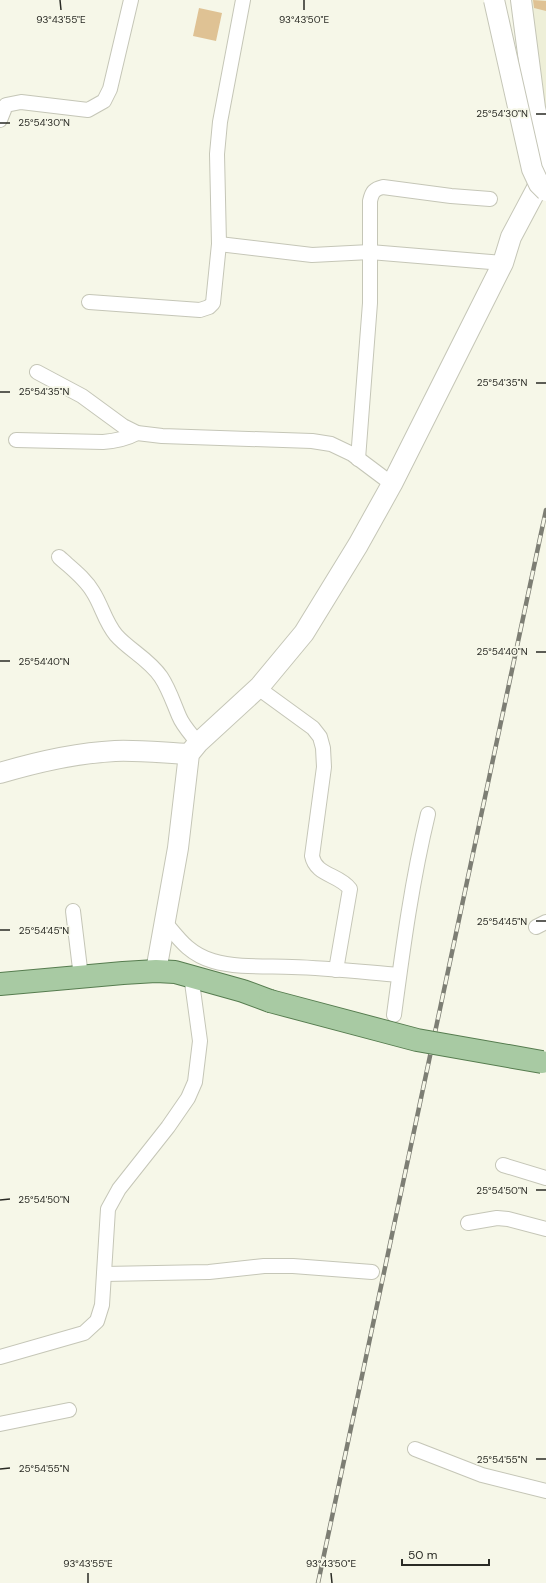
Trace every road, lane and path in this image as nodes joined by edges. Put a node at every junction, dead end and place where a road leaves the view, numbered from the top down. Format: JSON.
{"nodes":[{"id":1,"x":131,"y":0,"type":"edge"},
{"id":2,"x":243,"y":0,"type":"edge"},
{"id":3,"x":494,"y":0,"type":"edge"},
{"id":4,"x":521,"y":0,"type":"edge"},
{"id":5,"x":0,"y":120,"type":"edge"},
{"id":6,"x":546,"y":154,"type":"edge"},
{"id":7,"x":546,"y":167,"type":"edge"},
{"id":8,"x":546,"y":191,"type":"edge"},
{"id":9,"x":490,"y":199,"type":"dead end"},
{"id":10,"x":219,"y":244,"type":"junction"},
{"id":11,"x":370,"y":252,"type":"junction"},
{"id":12,"x":503,"y":263,"type":"junction"},
{"id":13,"x":89,"y":302,"type":"dead end"},
{"id":14,"x":37,"y":372,"type":"dead end"},
{"id":15,"x":137,"y":433,"type":"junction"},
{"id":16,"x":16,"y":440,"type":"dead end"},
{"id":17,"x":358,"y":458,"type":"junction"},
{"id":18,"x":392,"y":484,"type":"junction"},
{"id":19,"x":59,"y":557,"type":"dead end"},
{"id":20,"x":258,"y":688,"type":"junction"},
{"id":21,"x":194,"y":749,"type":"junction"},
{"id":22,"x":0,"y":773,"type":"edge"},
{"id":23,"x":428,"y":814,"type":"dead end"},
{"id":24,"x":74,"y":911,"type":"dead end"},
{"id":25,"x":164,"y":921,"type":"junction"},
{"id":26,"x":336,"y":970,"type":"junction"},
{"id":27,"x":156,"y":971,"type":"junction"},
{"id":28,"x":191,"y":975,"type":"junction"},
{"id":29,"x":399,"y":975,"type":"junction"},
{"id":30,"x":81,"y":977,"type":"junction"},
{"id":31,"x":0,"y":984,"type":"edge"},
{"id":32,"x":394,"y":1015,"type":"dead end"},
{"id":33,"x":544,"y":1062,"type":"edge"},
{"id":34,"x":502,"y":1165,"type":"dead end"},
{"id":35,"x":546,"y":1178,"type":"edge"},
{"id":36,"x":468,"y":1223,"type":"dead end"},
{"id":37,"x":546,"y":1229,"type":"edge"},
{"id":38,"x":372,"y":1272,"type":"dead end"},
{"id":39,"x":104,"y":1274,"type":"junction"},
{"id":40,"x":0,"y":1357,"type":"edge"},
{"id":41,"x":69,"y":1410,"type":"dead end"},
{"id":42,"x":0,"y":1424,"type":"edge"},
{"id":43,"x":416,"y":1449,"type":"dead end"},
{"id":44,"x":546,"y":1492,"type":"edge"}],
"edges":[{"from":1,"to":5,"type":"street"},
{"from":2,"to":10,"type":"street"},
{"from":3,"to":8,"type":"street","bridge":true},
{"from":4,"to":6,"type":"street"},
{"from":7,"to":12,"type":"street"},
{"from":9,"to":11,"type":"street"},
{"from":10,"to":11,"type":"street"},
{"from":10,"to":13,"type":"street"},
{"from":11,"to":12,"type":"street"},
{"from":11,"to":17,"type":"street"},
{"from":12,"to":18,"type":"street"},
{"from":14,"to":15,"type":"street"},
{"from":15,"to":16,"type":"street"},
{"from":15,"to":17,"type":"street"},
{"from":17,"to":18,"type":"street"},
{"from":18,"to":20,"type":"street"},
{"from":19,"to":21,"type":"street"},
{"from":20,"to":21,"type":"street"},
{"from":20,"to":26,"type":"street"},
{"from":21,"to":22,"type":"street"},
{"from":21,"to":25,"type":"street"},
{"from":23,"to":29,"type":"street"},
{"from":24,"to":30,"type":"street"},
{"from":25,"to":26,"type":"street"},
{"from":25,"to":27,"type":"street"},
{"from":26,"to":29,"type":"street"},
{"from":27,"to":28,"type":"main road"},
{"from":27,"to":30,"type":"main road"},
{"from":28,"to":33,"type":"main road","bridge":true},
{"from":28,"to":39,"type":"street"},
{"from":29,"to":32,"type":"street"},
{"from":30,"to":31,"type":"main road"},
{"from":34,"to":35,"type":"street"},
{"from":36,"to":37,"type":"street"},
{"from":38,"to":39,"type":"street"},
{"from":39,"to":40,"type":"street"},
{"from":41,"to":42,"type":"street"},
{"from":43,"to":44,"type":"street"}]}
